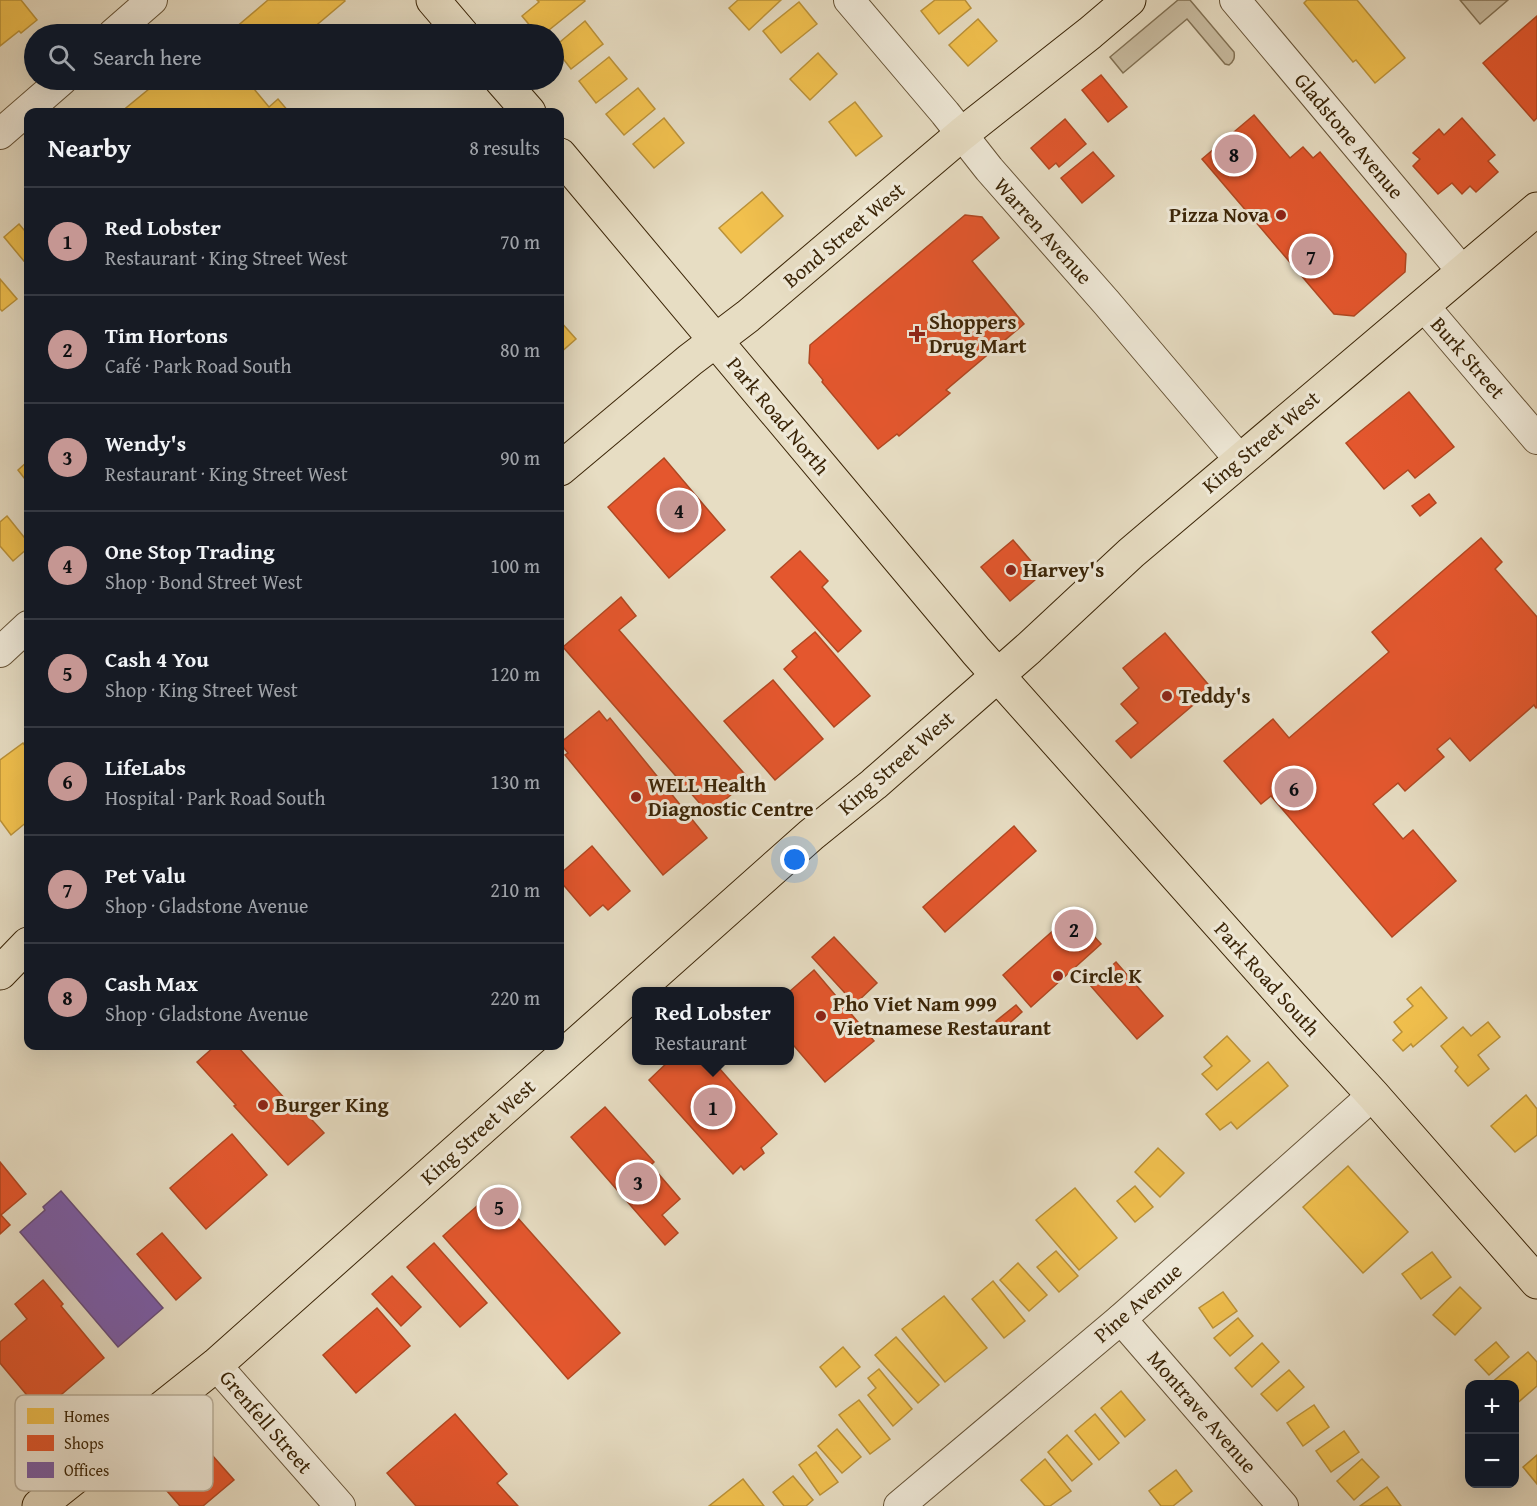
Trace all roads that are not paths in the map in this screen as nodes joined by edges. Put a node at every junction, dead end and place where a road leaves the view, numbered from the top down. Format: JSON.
{"nodes":[{"id":1,"x":152,"y":0,"type":"edge"},
{"id":2,"x":433,"y":0,"type":"edge"},
{"id":3,"x":849,"y":0,"type":"edge"},
{"id":4,"x":1129,"y":0,"type":"edge"},
{"id":5,"x":1234,"y":0,"type":"edge"},
{"id":6,"x":124,"y":24,"type":"edge"},
{"id":7,"x":453,"y":24,"type":"edge"},
{"id":8,"x":51,"y":90,"type":"edge"},
{"id":9,"x":510,"y":90,"type":"edge"},
{"id":10,"x":30,"y":108,"type":"edge"},
{"id":11,"x":526,"y":108,"type":"edge"},
{"id":12,"x":24,"y":114,"type":"edge"},
{"id":13,"x":962,"y":134,"type":"junction"},
{"id":14,"x":0,"y":135,"type":"edge"},
{"id":15,"x":564,"y":162,"type":"edge"},
{"id":16,"x":1537,"y":209,"type":"edge"},
{"id":17,"x":1463,"y":272,"type":"junction"},
{"id":18,"x":1423,"y":305,"type":"junction"},
{"id":19,"x":715,"y":341,"type":"junction"},
{"id":20,"x":1537,"y":439,"type":"edge"},
{"id":21,"x":1240,"y":460,"type":"junction"},
{"id":22,"x":564,"y":467,"type":"edge"},
{"id":23,"x":24,"y":630,"type":"edge"},
{"id":24,"x":0,"y":652,"type":"edge"},
{"id":25,"x":998,"y":675,"type":"junction"},
{"id":26,"x":24,"y":948,"type":"edge"},
{"id":27,"x":0,"y":973,"type":"edge"},
{"id":28,"x":640,"y":987,"type":"edge"},
{"id":29,"x":632,"y":994,"type":"edge"},
{"id":30,"x":1373,"y":1095,"type":"junction"},
{"id":31,"x":1537,"y":1282,"type":"edge"},
{"id":32,"x":1121,"y":1319,"type":"junction"},
{"id":33,"x":216,"y":1365,"type":"junction"},
{"id":34,"x":178,"y":1395,"type":"edge"},
{"id":35,"x":58,"y":1491,"type":"edge"},
{"id":36,"x":39,"y":1506,"type":"edge"},
{"id":37,"x":340,"y":1506,"type":"edge"},
{"id":38,"x":899,"y":1506,"type":"edge"},
{"id":39,"x":1282,"y":1506,"type":"edge"}],
"edges":[{"from":1,"to":6,"type":"street"},
{"from":2,"to":7,"type":"main road"},
{"from":3,"to":13,"type":"street","name":"Warren Avenue"},
{"from":4,"to":13,"type":"main road","name":"Bond Street West"},
{"from":5,"to":17,"type":"street","name":"Gladstone Avenue"},
{"from":8,"to":10,"type":"street"},
{"from":9,"to":11,"type":"main road"},
{"from":12,"to":14,"type":"street"},
{"from":13,"to":19,"type":"main road","name":"Bond Street West"},
{"from":13,"to":21,"type":"street","name":"Warren Avenue"},
{"from":15,"to":19,"type":"main road","name":"Park Road North"},
{"from":16,"to":17,"type":"main road","name":"King Street West"},
{"from":17,"to":18,"type":"main road","name":"King Street West"},
{"from":18,"to":20,"type":"street","name":"Burk Street"},
{"from":18,"to":21,"type":"main road","name":"King Street West"},
{"from":19,"to":22,"type":"main road","name":"Bond Street West"},
{"from":19,"to":25,"type":"main road","name":"Park Road North"},
{"from":21,"to":25,"type":"main road","name":"King Street West"},
{"from":23,"to":24,"type":"street"},
{"from":25,"to":28,"type":"main road","name":"King Street West"},
{"from":25,"to":30,"type":"main road","name":"Park Road South"},
{"from":26,"to":27,"type":"main road"},
{"from":29,"to":33,"type":"main road","name":"King Street West"},
{"from":30,"to":31,"type":"main road","name":"Park Road South"},
{"from":30,"to":32,"type":"street","name":"Pine Avenue"},
{"from":32,"to":38,"type":"street","name":"Pine Avenue"},
{"from":32,"to":39,"type":"street","name":"Montrave Avenue"},
{"from":33,"to":34,"type":"main road","name":"King Street West"},
{"from":33,"to":37,"type":"street","name":"Grenfell Street"},
{"from":35,"to":36,"type":"main road","name":"King Street West"}]}
